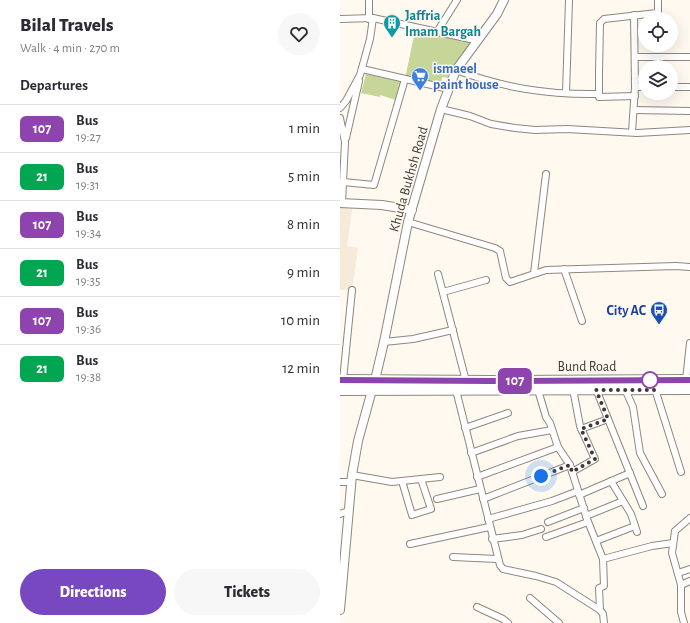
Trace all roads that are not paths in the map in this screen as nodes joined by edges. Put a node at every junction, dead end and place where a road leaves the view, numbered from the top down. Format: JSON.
{"nodes":[{"id":1,"x":369,"y":0,"type":"edge"},
{"id":2,"x":457,"y":0,"type":"edge"},
{"id":3,"x":504,"y":0,"type":"edge"},
{"id":4,"x":569,"y":0,"type":"edge"},
{"id":5,"x":658,"y":0,"type":"edge"},
{"id":6,"x":634,"y":15,"type":"junction"},
{"id":7,"x":340,"y":19,"type":"edge"},
{"id":8,"x":371,"y":19,"type":"junction"},
{"id":9,"x":438,"y":32,"type":"junction"},
{"id":10,"x":475,"y":40,"type":"dead end"},
{"id":11,"x":635,"y":57,"type":"junction"},
{"id":12,"x":690,"y":57,"type":"edge"},
{"id":13,"x":456,"y":70,"type":"junction"},
{"id":14,"x":361,"y":72,"type":"junction"},
{"id":15,"x":404,"y":79,"type":"junction"},
{"id":16,"x":635,"y":86,"type":"junction"},
{"id":17,"x":638,"y":86,"type":"edge"},
{"id":18,"x":678,"y":87,"type":"edge"},
{"id":19,"x":690,"y":87,"type":"edge"},
{"id":20,"x":448,"y":90,"type":"junction"},
{"id":21,"x":566,"y":93,"type":"junction"},
{"id":22,"x":599,"y":94,"type":"junction"},
{"id":23,"x":635,"y":96,"type":"junction"},
{"id":24,"x":340,"y":108,"type":"edge"},
{"id":25,"x":441,"y":109,"type":"junction"},
{"id":26,"x":634,"y":110,"type":"junction"},
{"id":27,"x":690,"y":112,"type":"edge"},
{"id":28,"x":340,"y":118,"type":"edge"},
{"id":29,"x":690,"y":130,"type":"edge"},
{"id":30,"x":632,"y":132,"type":"junction"},
{"id":31,"x":345,"y":142,"type":"junction"},
{"id":32,"x":546,"y":174,"type":"dead end"},
{"id":33,"x":342,"y":182,"type":"junction"},
{"id":34,"x":341,"y":203,"type":"edge"},
{"id":35,"x":412,"y":210,"type":"junction"},
{"id":36,"x":408,"y":222,"type":"junction"},
{"id":37,"x":690,"y":267,"type":"edge"},
{"id":38,"x":564,"y":269,"type":"junction"},
{"id":39,"x":534,"y":273,"type":"junction"},
{"id":40,"x":438,"y":274,"type":"dead end"},
{"id":41,"x":486,"y":280,"type":"dead end"},
{"id":42,"x":352,"y":290,"type":"dead end"},
{"id":43,"x":443,"y":292,"type":"junction"},
{"id":44,"x":582,"y":321,"type":"dead end"},
{"id":45,"x":453,"y":330,"type":"junction"},
{"id":46,"x":384,"y":342,"type":"junction"},
{"id":47,"x":690,"y":343,"type":"edge"},
{"id":48,"x":688,"y":380,"type":"edge"},
{"id":49,"x":466,"y":381,"type":"junction"},
{"id":50,"x":341,"y":384,"type":"edge"},
{"id":51,"x":373,"y":385,"type":"junction"},
{"id":52,"x":625,"y":389,"type":"junction"},
{"id":53,"x":690,"y":389,"type":"edge"},
{"id":54,"x":456,"y":390,"type":"junction"},
{"id":55,"x":538,"y":390,"type":"junction"},
{"id":56,"x":573,"y":390,"type":"junction"},
{"id":57,"x":596,"y":390,"type":"junction"},
{"id":58,"x":655,"y":390,"type":"junction"},
{"id":59,"x":508,"y":413,"type":"dead end"},
{"id":60,"x":608,"y":419,"type":"junction"},
{"id":61,"x":465,"y":428,"type":"junction"},
{"id":62,"x":581,"y":429,"type":"junction"},
{"id":63,"x":552,"y":430,"type":"junction"},
{"id":64,"x":558,"y":447,"type":"junction"},
{"id":65,"x":472,"y":453,"type":"junction"},
{"id":66,"x":571,"y":468,"type":"junction"},
{"id":67,"x":681,"y":472,"type":"dead end"},
{"id":68,"x":630,"y":474,"type":"junction"},
{"id":69,"x":440,"y":477,"type":"dead end"},
{"id":70,"x":478,"y":477,"type":"junction"},
{"id":71,"x":352,"y":478,"type":"junction"},
{"id":72,"x":420,"y":479,"type":"junction"},
{"id":73,"x":402,"y":481,"type":"junction"},
{"id":74,"x":611,"y":481,"type":"junction"},
{"id":75,"x":340,"y":482,"type":"edge"},
{"id":76,"x":480,"y":488,"type":"junction"},
{"id":77,"x":579,"y":493,"type":"junction"},
{"id":78,"x":662,"y":494,"type":"dead end"},
{"id":79,"x":437,"y":499,"type":"dead end"},
{"id":80,"x":483,"y":499,"type":"junction"},
{"id":81,"x":623,"y":501,"type":"junction"},
{"id":82,"x":644,"y":506,"type":"dead end"},
{"id":83,"x":584,"y":508,"type":"junction"},
{"id":84,"x":344,"y":512,"type":"edge"},
{"id":85,"x":488,"y":518,"type":"junction"},
{"id":86,"x":690,"y":518,"type":"edge"},
{"id":87,"x":587,"y":519,"type":"junction"},
{"id":88,"x":548,"y":522,"type":"dead end"},
{"id":89,"x":490,"y":527,"type":"junction"},
{"id":90,"x":541,"y":529,"type":"dead end"},
{"id":91,"x":546,"y":537,"type":"dead end"},
{"id":92,"x":492,"y":539,"type":"junction"},
{"id":93,"x":596,"y":541,"type":"junction"},
{"id":94,"x":674,"y":543,"type":"junction"},
{"id":95,"x":410,"y":544,"type":"dead end"},
{"id":96,"x":453,"y":556,"type":"dead end"},
{"id":97,"x":497,"y":558,"type":"junction"},
{"id":98,"x":603,"y":559,"type":"junction"},
{"id":99,"x":690,"y":569,"type":"edge"},
{"id":100,"x":678,"y":573,"type":"junction"},
{"id":101,"x":690,"y":581,"type":"edge"},
{"id":102,"x":681,"y":585,"type":"junction"},
{"id":103,"x":530,"y":598,"type":"dead end"},
{"id":104,"x":477,"y":607,"type":"dead end"},
{"id":105,"x":340,"y":610,"type":"edge"},
{"id":106,"x":600,"y":610,"type":"junction"},
{"id":107,"x":508,"y":623,"type":"edge"},
{"id":108,"x":560,"y":623,"type":"edge"},
{"id":109,"x":604,"y":623,"type":"edge"},
{"id":110,"x":684,"y":623,"type":"edge"}],
"edges":[{"from":1,"to":8,"type":"street"},
{"from":2,"to":9,"type":"street"},
{"from":3,"to":13,"type":"street","name":"Khuda Bukhsh Road"},
{"from":4,"to":21,"type":"street"},
{"from":5,"to":6,"type":"street"},
{"from":6,"to":11,"type":"street"},
{"from":6,"to":22,"type":"street"},
{"from":7,"to":8,"type":"street"},
{"from":8,"to":9,"type":"street"},
{"from":8,"to":14,"type":"street"},
{"from":9,"to":10,"type":"street"},
{"from":11,"to":12,"type":"street"},
{"from":11,"to":16,"type":"street"},
{"from":13,"to":20,"type":"street","name":"Khuda Bukhsh Road"},
{"from":13,"to":21,"type":"street"},
{"from":14,"to":15,"type":"street"},
{"from":14,"to":24,"type":"street"},
{"from":14,"to":31,"type":"street"},
{"from":15,"to":20,"type":"street"},
{"from":15,"to":33,"type":"street"},
{"from":16,"to":17,"type":"street"},
{"from":16,"to":23,"type":"street"},
{"from":18,"to":19,"type":"street"},
{"from":20,"to":25,"type":"street","name":"Khuda Bukhsh Road"},
{"from":21,"to":22,"type":"street"},
{"from":22,"to":23,"type":"street"},
{"from":23,"to":26,"type":"street"},
{"from":25,"to":30,"type":"street"},
{"from":25,"to":35,"type":"street","name":"Khuda Bukhsh Road"},
{"from":26,"to":27,"type":"street"},
{"from":26,"to":30,"type":"street"},
{"from":28,"to":31,"type":"street"},
{"from":29,"to":30,"type":"street"},
{"from":31,"to":33,"type":"street"},
{"from":32,"to":39,"type":"street"},
{"from":33,"to":34,"type":"street"},
{"from":34,"to":35,"type":"street"},
{"from":35,"to":36,"type":"street","name":"Khuda Bukhsh Road"},
{"from":36,"to":39,"type":"street"},
{"from":36,"to":46,"type":"street","name":"Khuda Bukhsh Road"},
{"from":37,"to":38,"type":"street"},
{"from":38,"to":39,"type":"street"},
{"from":38,"to":44,"type":"street"},
{"from":40,"to":43,"type":"street"},
{"from":41,"to":43,"type":"street"},
{"from":42,"to":50,"type":"street"},
{"from":43,"to":45,"type":"street"},
{"from":45,"to":46,"type":"street"},
{"from":45,"to":49,"type":"street"},
{"from":46,"to":51,"type":"street","name":"Khuda Bukhsh Road"},
{"from":47,"to":48,"type":"street"},
{"from":48,"to":49,"type":"main road","name":"Bund Road"},
{"from":49,"to":51,"type":"main road","name":"Bund Road"},
{"from":50,"to":51,"type":"main road","name":"Bund Road"},
{"from":51,"to":54,"type":"main road","name":"Bund Road"},
{"from":51,"to":71,"type":"street","name":"Khuda Bukhsh Road"},
{"from":52,"to":57,"type":"main road","name":"Bund Road"},
{"from":52,"to":58,"type":"main road","name":"Bund Road"},
{"from":52,"to":78,"type":"street"},
{"from":53,"to":58,"type":"main road","name":"Bund Road"},
{"from":54,"to":55,"type":"main road","name":"Bund Road"},
{"from":54,"to":61,"type":"street"},
{"from":55,"to":56,"type":"main road","name":"Bund Road"},
{"from":55,"to":63,"type":"street"},
{"from":56,"to":57,"type":"main road","name":"Bund Road"},
{"from":56,"to":62,"type":"street"},
{"from":57,"to":60,"type":"street"},
{"from":58,"to":67,"type":"street"},
{"from":59,"to":61,"type":"street"},
{"from":60,"to":62,"type":"street"},
{"from":60,"to":68,"type":"street"},
{"from":61,"to":65,"type":"street"},
{"from":62,"to":66,"type":"street"},
{"from":63,"to":64,"type":"street"},
{"from":63,"to":65,"type":"street"},
{"from":64,"to":66,"type":"street"},
{"from":64,"to":70,"type":"street"},
{"from":65,"to":70,"type":"street"},
{"from":66,"to":77,"type":"street"},
{"from":66,"to":80,"type":"street"},
{"from":68,"to":74,"type":"street"},
{"from":68,"to":82,"type":"street"},
{"from":69,"to":72,"type":"street"},
{"from":70,"to":76,"type":"street"},
{"from":71,"to":73,"type":"street"},
{"from":71,"to":75,"type":"street"},
{"from":71,"to":84,"type":"street","name":"Khuda Bukhsh Road"},
{"from":72,"to":73,"type":"street"},
{"from":72,"to":73,"type":"street"},
{"from":74,"to":77,"type":"street"},
{"from":74,"to":81,"type":"street"},
{"from":76,"to":79,"type":"street"},
{"from":76,"to":80,"type":"street"},
{"from":77,"to":83,"type":"street"},
{"from":77,"to":85,"type":"street"},
{"from":80,"to":85,"type":"street"},
{"from":81,"to":87,"type":"street"},
{"from":81,"to":93,"type":"street"},
{"from":83,"to":87,"type":"street"},
{"from":83,"to":88,"type":"street"},
{"from":84,"to":105,"type":"street","name":"Khuda Bukhsh Road"},
{"from":85,"to":89,"type":"street"},
{"from":86,"to":94,"type":"street"},
{"from":87,"to":91,"type":"street"},
{"from":87,"to":93,"type":"street"},
{"from":89,"to":92,"type":"street"},
{"from":89,"to":95,"type":"street"},
{"from":90,"to":92,"type":"street"},
{"from":92,"to":97,"type":"street"},
{"from":93,"to":98,"type":"street"},
{"from":94,"to":98,"type":"street"},
{"from":94,"to":100,"type":"street"},
{"from":96,"to":97,"type":"street"},
{"from":97,"to":106,"type":"street"},
{"from":98,"to":106,"type":"street"},
{"from":99,"to":100,"type":"street"},
{"from":100,"to":102,"type":"street"},
{"from":101,"to":102,"type":"street"},
{"from":102,"to":110,"type":"street"},
{"from":103,"to":108,"type":"street"},
{"from":104,"to":107,"type":"street"},
{"from":106,"to":109,"type":"street"}]}
